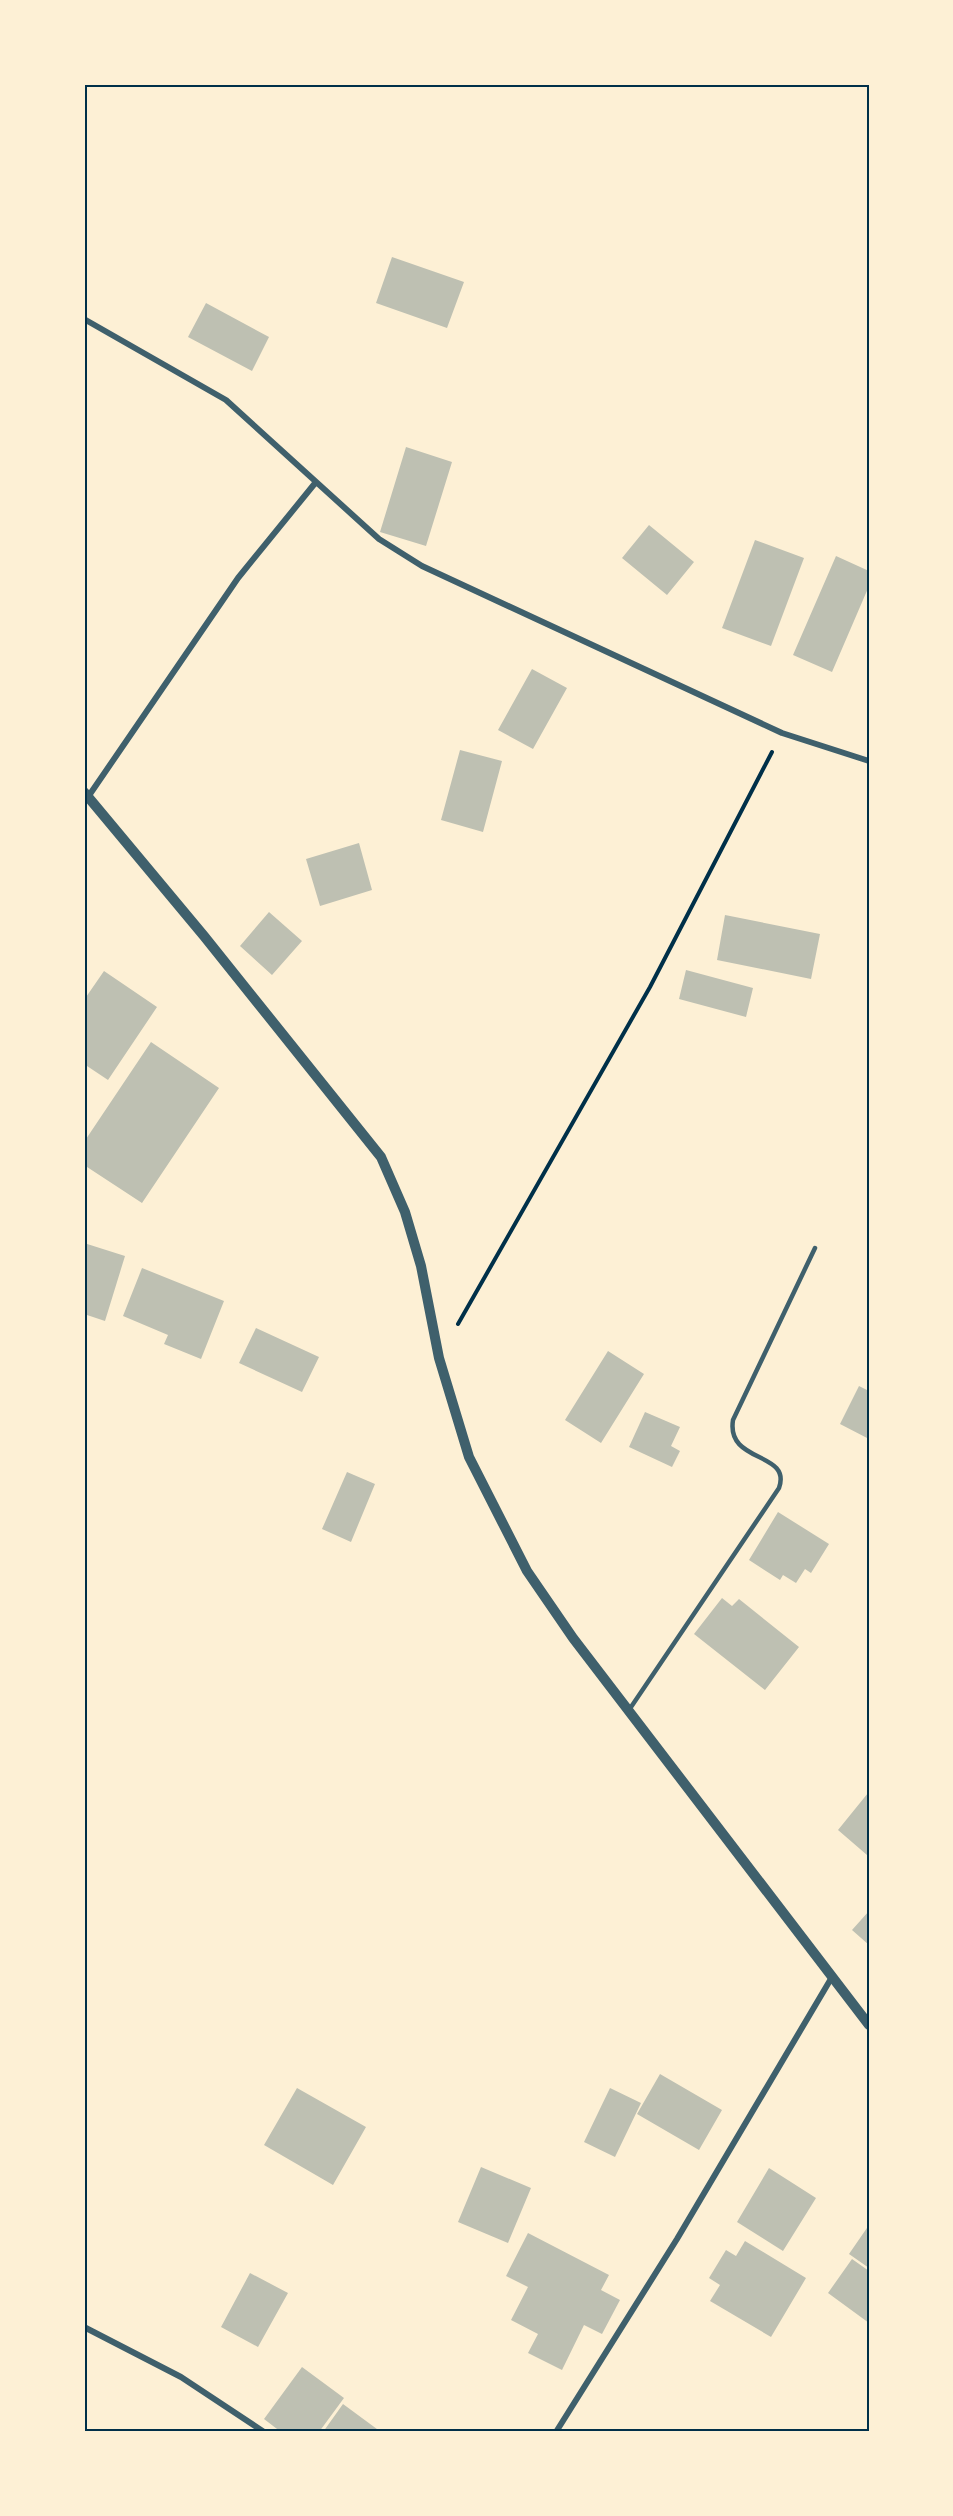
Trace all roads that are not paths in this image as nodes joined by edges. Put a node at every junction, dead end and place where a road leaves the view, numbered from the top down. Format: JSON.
{"nodes":[{"id":1,"x":84,"y":319,"type":"edge"},
{"id":2,"x":316,"y":482,"type":"junction"},
{"id":3,"x":869,"y":761,"type":"edge"},
{"id":4,"x":86,"y":795,"type":"edge"},
{"id":5,"x":815,"y":1248,"type":"dead end"},
{"id":6,"x":628,"y":1711,"type":"junction"},
{"id":7,"x":832,"y":1977,"type":"junction"},
{"id":8,"x":869,"y":2025,"type":"edge"},
{"id":9,"x":84,"y":2327,"type":"edge"},
{"id":10,"x":264,"y":2432,"type":"edge"},
{"id":11,"x":556,"y":2432,"type":"edge"}],
"edges":[{"from":1,"to":2,"type":"street"},
{"from":2,"to":3,"type":"street"},
{"from":2,"to":4,"type":"street"},
{"from":4,"to":6,"type":"street"},
{"from":5,"to":6,"type":"lane"},
{"from":6,"to":7,"type":"street"},
{"from":7,"to":8,"type":"street"},
{"from":7,"to":11,"type":"street"},
{"from":9,"to":10,"type":"street"}]}
